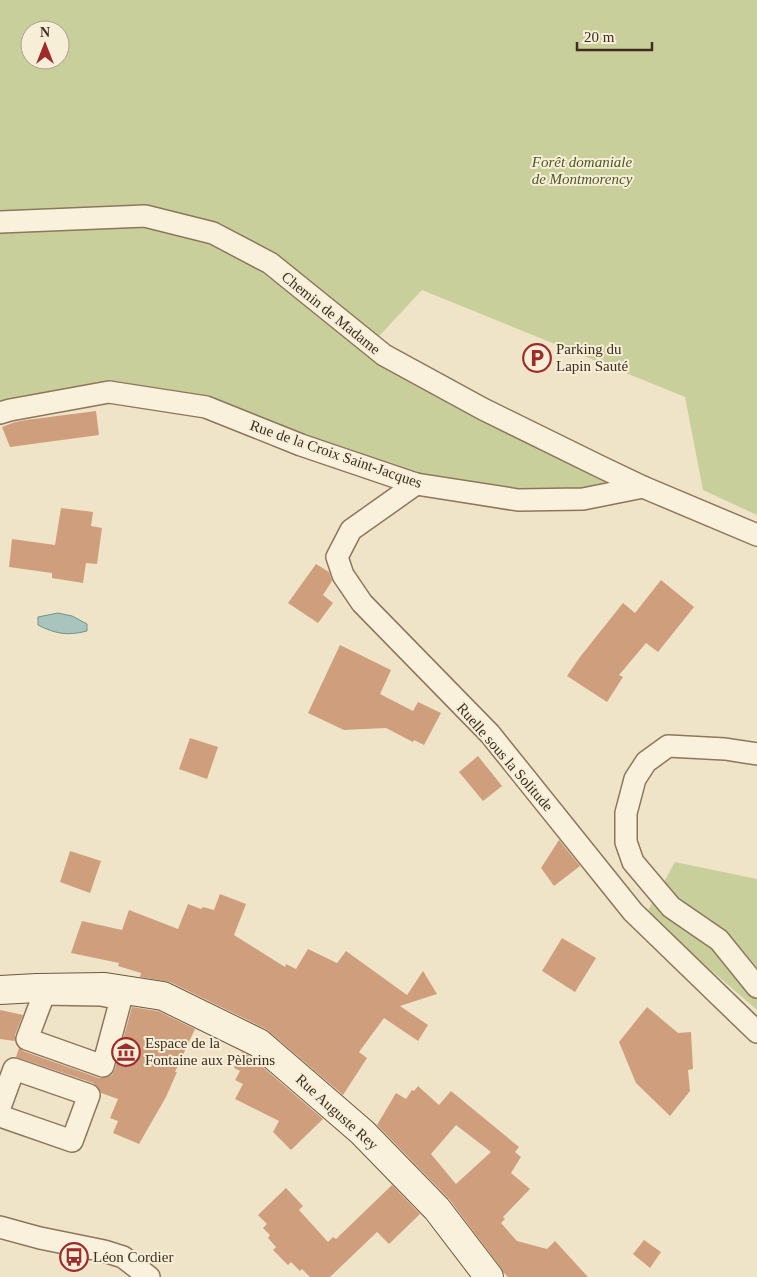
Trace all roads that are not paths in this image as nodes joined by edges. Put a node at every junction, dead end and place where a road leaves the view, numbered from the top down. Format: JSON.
{"nodes":[{"id":1,"x":0,"y":222,"type":"edge"},
{"id":2,"x":0,"y":413,"type":"edge"},
{"id":3,"x":416,"y":484,"type":"junction"},
{"id":4,"x":643,"y":487,"type":"junction"},
{"id":5,"x":757,"y":535,"type":"edge"},
{"id":6,"x":757,"y":754,"type":"edge"},
{"id":7,"x":757,"y":986,"type":"edge"},
{"id":8,"x":0,"y":990,"type":"edge"},
{"id":9,"x":757,"y":1032,"type":"edge"},
{"id":10,"x":27,"y":1039,"type":"joint"},
{"id":11,"x":0,"y":1107,"type":"edge"},
{"id":12,"x":0,"y":1116,"type":"edge"},
{"id":13,"x":0,"y":1227,"type":"edge"},
{"id":14,"x":148,"y":1277,"type":"edge"},
{"id":15,"x":489,"y":1277,"type":"edge"}],
"edges":[{"from":1,"to":4,"type":"street","name":"Chemin de Madame"},
{"from":2,"to":3,"type":"street","name":"Rue de la Croix Saint-Jacques"},
{"from":3,"to":4,"type":"street","name":"Rue de la Croix Saint-Jacques"},
{"from":3,"to":9,"type":"street","name":"Ruelle sous la Solitude"},
{"from":4,"to":5,"type":"street"},
{"from":6,"to":7,"type":"street"},
{"from":8,"to":15,"type":"street","name":"Rue Auguste Rey"},
{"from":10,"to":10,"type":"street"},
{"from":11,"to":12,"type":"street"},
{"from":13,"to":14,"type":"street"}]}
